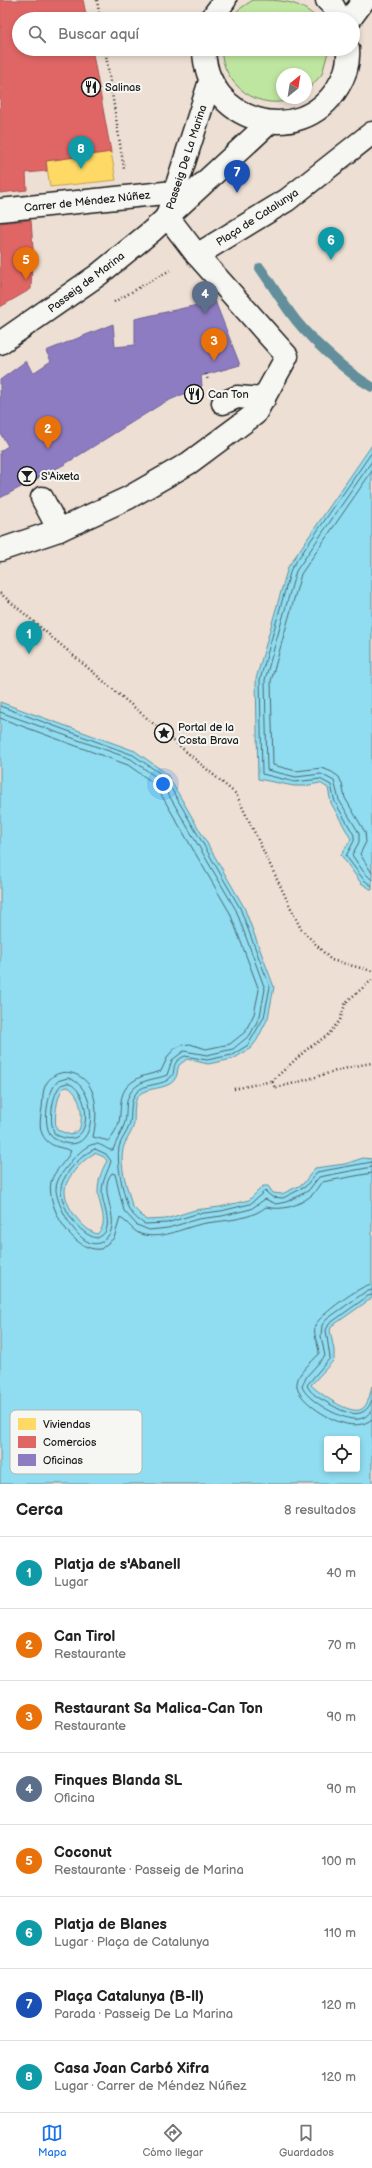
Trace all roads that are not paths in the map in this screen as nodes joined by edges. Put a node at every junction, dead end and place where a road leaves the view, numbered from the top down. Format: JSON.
{"nodes":[{"id":1,"x":225,"y":0,"type":"edge"},
{"id":2,"x":327,"y":0,"type":"edge"},
{"id":3,"x":364,"y":0,"type":"edge"},
{"id":4,"x":216,"y":12,"type":"edge"},
{"id":5,"x":336,"y":12,"type":"edge"},
{"id":6,"x":355,"y":12,"type":"edge"},
{"id":7,"x":205,"y":56,"type":"edge"},
{"id":8,"x":348,"y":56,"type":"edge"},
{"id":9,"x":210,"y":81,"type":"junction"},
{"id":10,"x":270,"y":122,"type":"junction"},
{"id":11,"x":372,"y":133,"type":"edge"},
{"id":12,"x":174,"y":192,"type":"junction"},
{"id":13,"x":0,"y":210,"type":"edge"},
{"id":14,"x":167,"y":216,"type":"junction"},
{"id":15,"x":197,"y":255,"type":"junction"},
{"id":16,"x":0,"y":343,"type":"edge"},
{"id":17,"x":264,"y":399,"type":"junction"},
{"id":18,"x":223,"y":403,"type":"dead end"},
{"id":19,"x":42,"y":498,"type":"dead end"},
{"id":20,"x":59,"y":530,"type":"junction"},
{"id":21,"x":0,"y":550,"type":"edge"}],
"edges":[{"from":1,"to":4,"type":"street"},
{"from":2,"to":5,"type":"street"},
{"from":3,"to":6,"type":"street"},
{"from":7,"to":9,"type":"street"},
{"from":8,"to":10,"type":"street"},
{"from":9,"to":10,"type":"street"},
{"from":9,"to":12,"type":"street","name":"Passeig De La Marina"},
{"from":10,"to":14,"type":"street","name":"Passeig De La Marina"},
{"from":11,"to":15,"type":"street","name":"Plaça de Catalunya"},
{"from":12,"to":13,"type":"street","name":"Carrer de Méndez Núñez"},
{"from":12,"to":14,"type":"street","name":"Passeig De La Marina"},
{"from":14,"to":15,"type":"street"},
{"from":14,"to":16,"type":"street","name":"Passeig de Marina"},
{"from":15,"to":17,"type":"street"},
{"from":17,"to":18,"type":"street"},
{"from":17,"to":20,"type":"street"},
{"from":19,"to":20,"type":"street"},
{"from":20,"to":21,"type":"street"}]}
